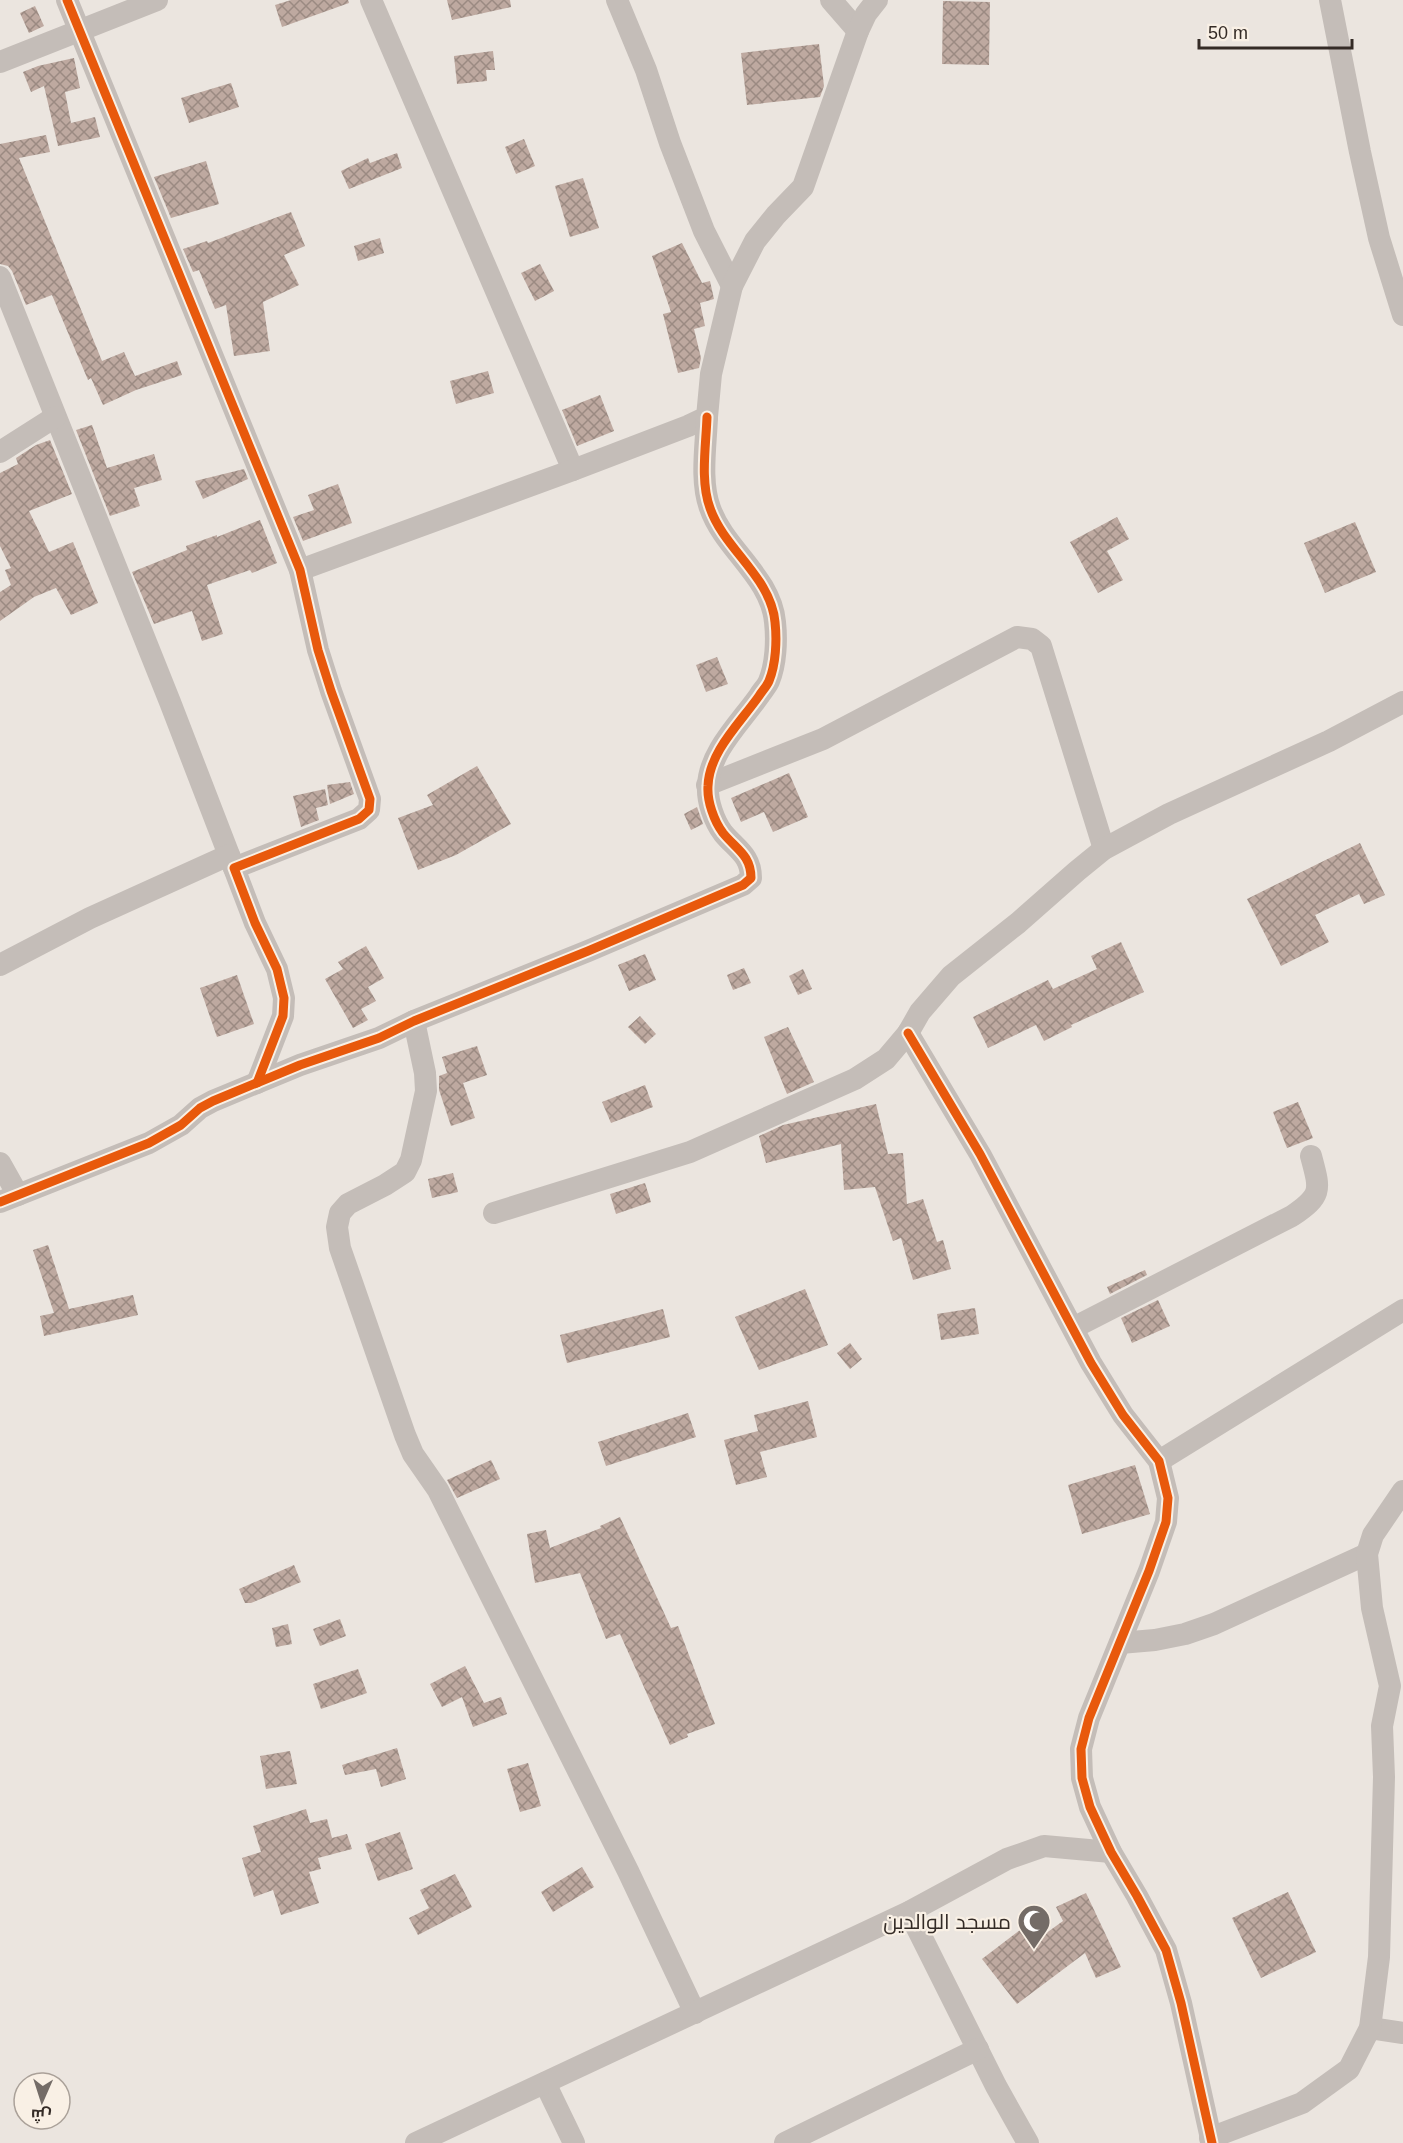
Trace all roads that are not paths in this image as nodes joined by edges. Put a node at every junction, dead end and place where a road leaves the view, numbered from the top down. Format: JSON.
{"nodes":[{"id":1,"x":67,"y":0,"type":"edge"},
{"id":2,"x":157,"y":0,"type":"edge"},
{"id":3,"x":371,"y":0,"type":"edge"},
{"id":4,"x":617,"y":0,"type":"edge"},
{"id":5,"x":831,"y":0,"type":"edge"},
{"id":6,"x":851,"y":0,"type":"edge"},
{"id":7,"x":877,"y":0,"type":"edge"},
{"id":8,"x":1330,"y":0,"type":"edge"},
{"id":9,"x":80,"y":30,"type":"junction"},
{"id":10,"x":858,"y":31,"type":"junction"},
{"id":11,"x":0,"y":62,"type":"edge"},
{"id":12,"x":0,"y":277,"type":"edge"},
{"id":13,"x":732,"y":286,"type":"junction"},
{"id":14,"x":1403,"y":315,"type":"edge"},
{"id":15,"x":55,"y":417,"type":"junction"},
{"id":16,"x":707,"y":417,"type":"junction"},
{"id":17,"x":0,"y":452,"type":"edge"},
{"id":18,"x":573,"y":470,"type":"junction"},
{"id":19,"x":300,"y":570,"type":"junction"},
{"id":20,"x":1403,"y":702,"type":"edge"},
{"id":21,"x":707,"y":785,"type":"junction"},
{"id":22,"x":1104,"y":849,"type":"junction"},
{"id":23,"x":231,"y":861,"type":"junction"},
{"id":24,"x":0,"y":965,"type":"edge"},
{"id":25,"x":414,"y":1022,"type":"junction"},
{"id":26,"x":908,"y":1033,"type":"junction"},
{"id":27,"x":257,"y":1083,"type":"junction"},
{"id":28,"x":1311,"y":1156,"type":"dead end"},
{"id":29,"x":0,"y":1163,"type":"edge"},
{"id":30,"x":9,"y":1199,"type":"edge"},
{"id":31,"x":494,"y":1213,"type":"dead end"},
{"id":32,"x":1403,"y":1310,"type":"edge"},
{"id":33,"x":1073,"y":1328,"type":"junction"},
{"id":34,"x":1159,"y":1461,"type":"junction"},
{"id":35,"x":1403,"y":1491,"type":"edge"},
{"id":36,"x":1367,"y":1554,"type":"junction"},
{"id":37,"x":1120,"y":1643,"type":"junction"},
{"id":38,"x":1111,"y":1852,"type":"junction"},
{"id":39,"x":909,"y":1912,"type":"junction"},
{"id":40,"x":695,"y":2013,"type":"junction"},
{"id":41,"x":1370,"y":2028,"type":"junction"},
{"id":42,"x":1403,"y":2033,"type":"edge"},
{"id":43,"x":978,"y":2049,"type":"junction"},
{"id":44,"x":545,"y":2083,"type":"junction"},
{"id":45,"x":1211,"y":2140,"type":"edge"},
{"id":46,"x":416,"y":2143,"type":"edge"},
{"id":47,"x":574,"y":2143,"type":"edge"},
{"id":48,"x":785,"y":2143,"type":"edge"},
{"id":49,"x":1028,"y":2143,"type":"edge"}],
"edges":[{"from":1,"to":9,"type":"street"},
{"from":2,"to":9,"type":"street"},
{"from":3,"to":18,"type":"street"},
{"from":4,"to":13,"type":"street"},
{"from":5,"to":10,"type":"street"},
{"from":6,"to":10,"type":"street"},
{"from":7,"to":10,"type":"street"},
{"from":8,"to":14,"type":"street"},
{"from":9,"to":11,"type":"street"},
{"from":9,"to":19,"type":"street"},
{"from":10,"to":13,"type":"street"},
{"from":12,"to":15,"type":"street"},
{"from":13,"to":16,"type":"street"},
{"from":15,"to":17,"type":"street"},
{"from":15,"to":23,"type":"street"},
{"from":16,"to":18,"type":"street"},
{"from":16,"to":21,"type":"street"},
{"from":18,"to":19,"type":"street"},
{"from":19,"to":23,"type":"street"},
{"from":20,"to":22,"type":"street"},
{"from":21,"to":22,"type":"street"},
{"from":21,"to":25,"type":"street"},
{"from":22,"to":26,"type":"street"},
{"from":23,"to":24,"type":"street"},
{"from":23,"to":27,"type":"street"},
{"from":25,"to":27,"type":"street"},
{"from":25,"to":40,"type":"street"},
{"from":26,"to":31,"type":"street"},
{"from":26,"to":33,"type":"street"},
{"from":27,"to":30,"type":"street"},
{"from":28,"to":33,"type":"street"},
{"from":29,"to":30,"type":"street"},
{"from":32,"to":34,"type":"street"},
{"from":33,"to":34,"type":"street"},
{"from":34,"to":37,"type":"street"},
{"from":35,"to":36,"type":"street"},
{"from":36,"to":37,"type":"street"},
{"from":36,"to":41,"type":"street"},
{"from":37,"to":38,"type":"street"},
{"from":38,"to":39,"type":"street"},
{"from":38,"to":45,"type":"street"},
{"from":39,"to":40,"type":"street"},
{"from":39,"to":43,"type":"street"},
{"from":40,"to":44,"type":"street"},
{"from":41,"to":42,"type":"street"},
{"from":41,"to":45,"type":"street"},
{"from":43,"to":48,"type":"street"},
{"from":43,"to":49,"type":"street"},
{"from":44,"to":46,"type":"street"},
{"from":44,"to":47,"type":"street"}]}
